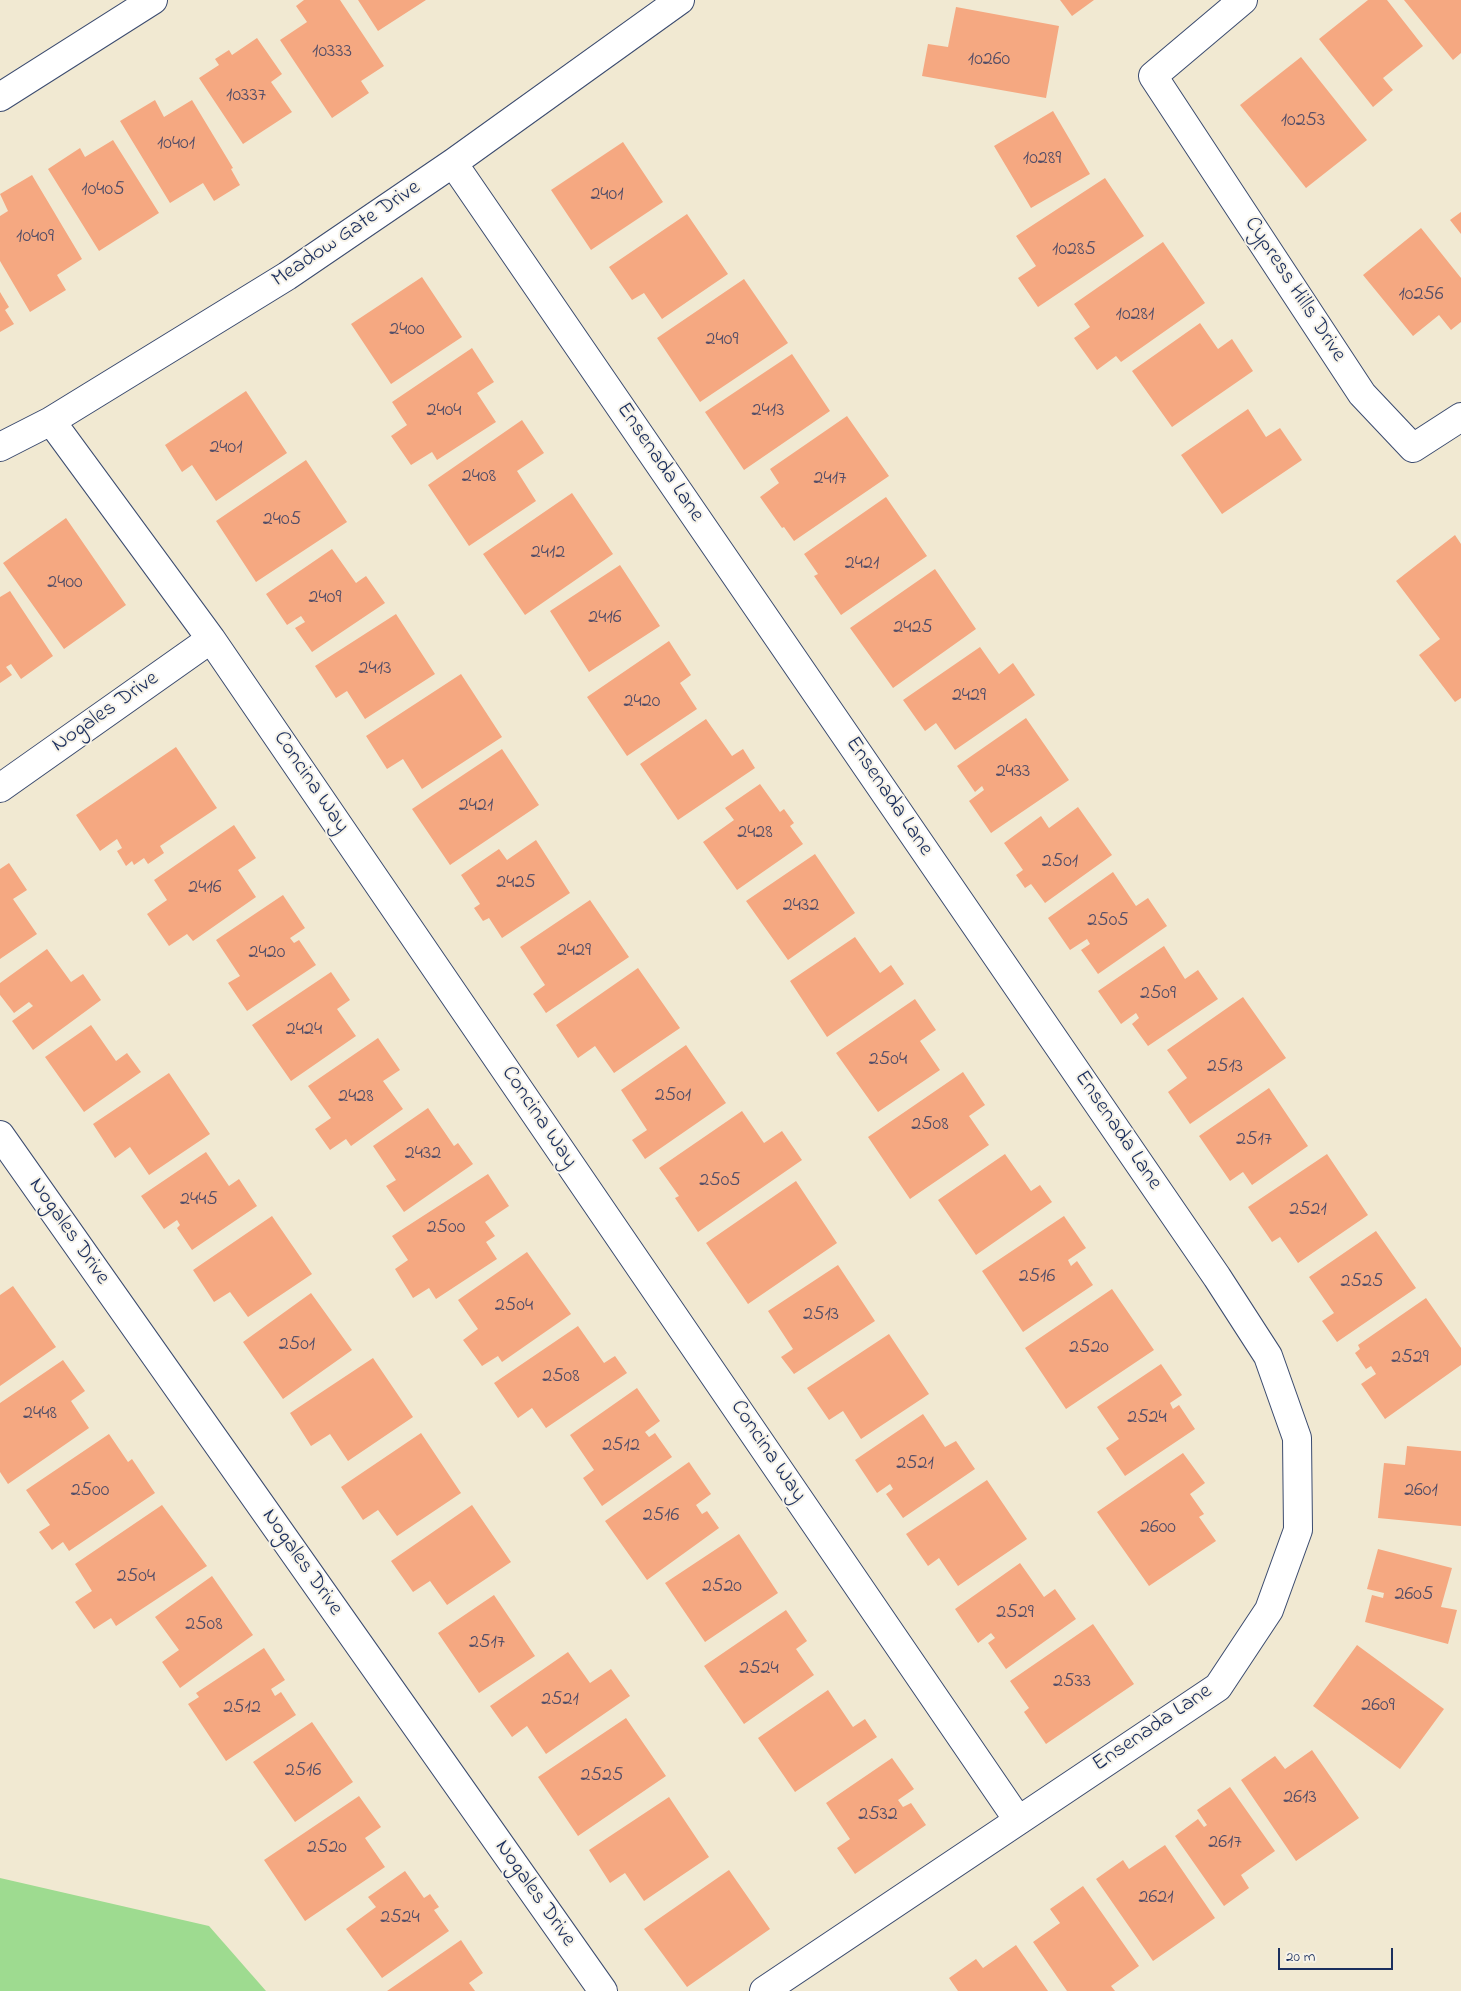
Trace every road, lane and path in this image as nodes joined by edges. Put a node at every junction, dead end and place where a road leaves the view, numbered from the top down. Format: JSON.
{"nodes":[{"id":1,"x":680,"y":0,"type":"edge"},
{"id":2,"x":1243,"y":0,"type":"edge"},
{"id":3,"x":143,"y":2,"type":"edge"},
{"id":4,"x":0,"y":97,"type":"edge"},
{"id":5,"x":453,"y":163,"type":"junction"},
{"id":6,"x":1461,"y":417,"type":"edge"},
{"id":7,"x":51,"y":421,"type":"junction"},
{"id":8,"x":0,"y":447,"type":"edge"},
{"id":9,"x":211,"y":639,"type":"junction"},
{"id":10,"x":0,"y":788,"type":"edge"},
{"id":11,"x":0,"y":1135,"type":"edge"},
{"id":12,"x":1018,"y":1820,"type":"junction"},
{"id":13,"x":602,"y":1991,"type":"edge"},
{"id":14,"x":764,"y":1991,"type":"edge"}],
"edges":[{"from":1,"to":5,"type":"street","name":"Meadow Gate Drive"},
{"from":2,"to":6,"type":"street","name":"Cypress Hills Drive"},
{"from":3,"to":4,"type":"street"},
{"from":5,"to":7,"type":"street","name":"Meadow Gate Drive"},
{"from":5,"to":12,"type":"street","name":"Ensenada Lane"},
{"from":7,"to":8,"type":"street","name":"Meadow Gate Drive"},
{"from":7,"to":9,"type":"street","name":"Concina Way"},
{"from":9,"to":10,"type":"street","name":"Nogales Drive"},
{"from":9,"to":12,"type":"street","name":"Concina Way"},
{"from":11,"to":13,"type":"street","name":"Nogales Drive"},
{"from":12,"to":14,"type":"street","name":"Ensenada Lane"}]}
